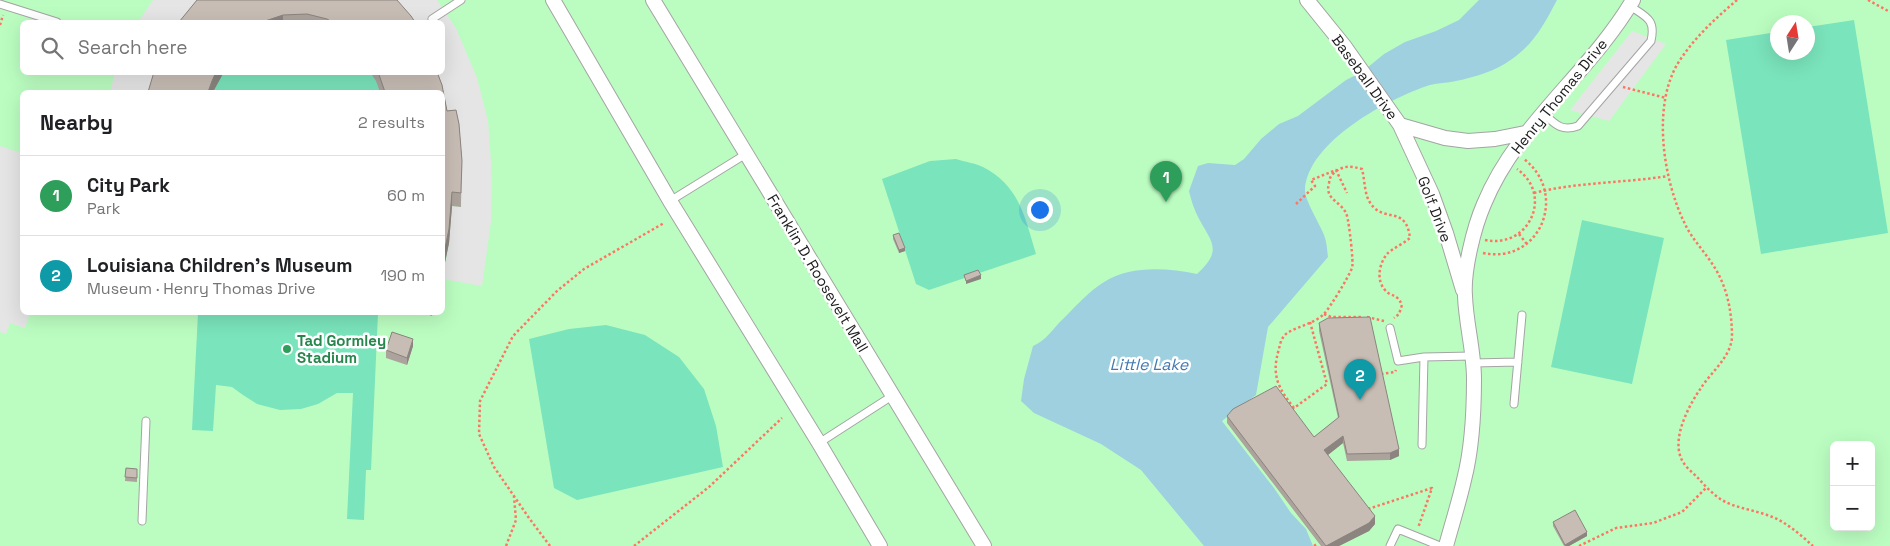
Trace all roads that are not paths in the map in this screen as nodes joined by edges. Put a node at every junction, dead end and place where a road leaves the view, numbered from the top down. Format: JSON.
{"nodes":[{"id":1,"x":461,"y":0,"type":"edge"},
{"id":2,"x":553,"y":0,"type":"edge"},
{"id":3,"x":653,"y":0,"type":"edge"},
{"id":4,"x":1307,"y":0,"type":"edge"},
{"id":5,"x":1631,"y":3,"type":"edge"},
{"id":6,"x":0,"y":4,"type":"edge"},
{"id":7,"x":432,"y":19,"type":"dead end"},
{"id":8,"x":51,"y":20,"type":"edge"},
{"id":9,"x":1542,"y":113,"type":"junction"},
{"id":10,"x":1400,"y":125,"type":"junction"},
{"id":11,"x":1525,"y":133,"type":"junction"},
{"id":12,"x":746,"y":154,"type":"junction"},
{"id":13,"x":670,"y":200,"type":"junction"},
{"id":14,"x":1464,"y":295,"type":"junction"},
{"id":15,"x":1522,"y":315,"type":"dead end"},
{"id":16,"x":1390,"y":328,"type":"dead end"},
{"id":17,"x":1424,"y":357,"type":"junction"},
{"id":18,"x":1472,"y":360,"type":"junction"},
{"id":19,"x":1518,"y":362,"type":"junction"},
{"id":20,"x":892,"y":396,"type":"junction"},
{"id":21,"x":1514,"y":404,"type":"dead end"},
{"id":22,"x":146,"y":421,"type":"dead end"},
{"id":23,"x":819,"y":443,"type":"junction"},
{"id":24,"x":1422,"y":445,"type":"dead end"},
{"id":25,"x":142,"y":521,"type":"dead end"},
{"id":26,"x":880,"y":546,"type":"edge"},
{"id":27,"x":984,"y":546,"type":"edge"},
{"id":28,"x":1390,"y":546,"type":"edge"},
{"id":29,"x":1440,"y":546,"type":"edge"},
{"id":30,"x":1446,"y":546,"type":"edge"}],
"edges":[{"from":1,"to":7,"type":"lane"},
{"from":2,"to":13,"type":"street"},
{"from":3,"to":12,"type":"street","name":"Franklin D. Roosevelt Mall"},
{"from":4,"to":10,"type":"street","name":"Baseball Drive"},
{"from":5,"to":9,"type":"street","name":"Henry Thomas Drive"},
{"from":5,"to":9,"type":"lane"},
{"from":6,"to":8,"type":"lane"},
{"from":9,"to":11,"type":"street","name":"Henry Thomas Drive"},
{"from":10,"to":11,"type":"street","name":"Baseball Drive"},
{"from":10,"to":14,"type":"street","name":"Golf Drive"},
{"from":11,"to":14,"type":"street","name":"Henry Thomas Drive"},
{"from":12,"to":13,"type":"lane"},
{"from":12,"to":20,"type":"street","name":"Franklin D. Roosevelt Mall"},
{"from":13,"to":23,"type":"street"},
{"from":14,"to":18,"type":"street","name":"Henry Thomas Drive"},
{"from":15,"to":19,"type":"lane"},
{"from":16,"to":17,"type":"lane"},
{"from":17,"to":18,"type":"lane"},
{"from":17,"to":24,"type":"lane"},
{"from":18,"to":19,"type":"lane"},
{"from":18,"to":30,"type":"street","name":"Henry Thomas Drive"},
{"from":19,"to":21,"type":"lane"},
{"from":20,"to":23,"type":"lane"},
{"from":20,"to":27,"type":"street","name":"Franklin D. Roosevelt Mall"},
{"from":22,"to":25,"type":"lane"},
{"from":23,"to":26,"type":"street"},
{"from":28,"to":29,"type":"lane"}]}
